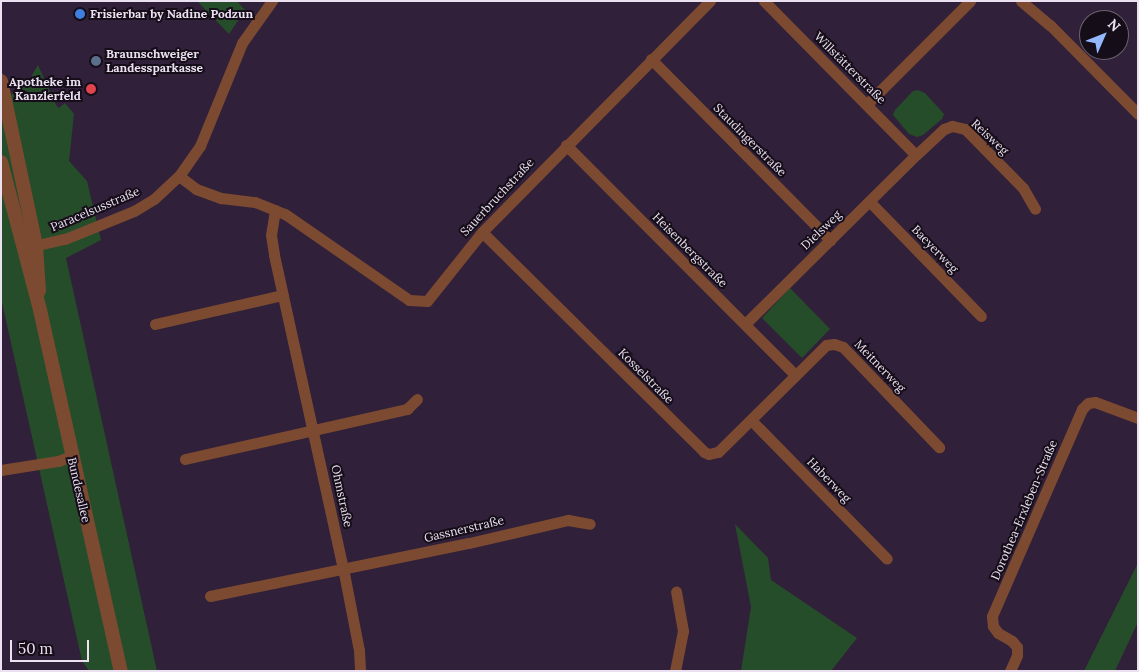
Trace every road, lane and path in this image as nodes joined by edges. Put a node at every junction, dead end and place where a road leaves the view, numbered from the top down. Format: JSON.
{"nodes":[{"id":1,"x":272,"y":1,"type":"edge"},
{"id":2,"x":710,"y":1,"type":"edge"},
{"id":3,"x":764,"y":1,"type":"edge"},
{"id":4,"x":970,"y":1,"type":"edge"},
{"id":5,"x":1022,"y":1,"type":"edge"},
{"id":6,"x":651,"y":59,"type":"junction"},
{"id":7,"x":1,"y":81,"type":"edge"},
{"id":8,"x":867,"y":104,"type":"junction"},
{"id":9,"x":1136,"y":112,"type":"edge"},
{"id":10,"x":566,"y":144,"type":"junction"},
{"id":11,"x":916,"y":155,"type":"junction"},
{"id":12,"x":1,"y":162,"type":"edge"},
{"id":13,"x":179,"y":176,"type":"junction"},
{"id":14,"x":870,"y":202,"type":"junction"},
{"id":15,"x":1035,"y":208,"type":"dead end"},
{"id":16,"x":275,"y":210,"type":"junction"},
{"id":17,"x":482,"y":232,"type":"junction"},
{"id":18,"x":830,"y":240,"type":"junction"},
{"id":19,"x":30,"y":247,"type":"junction"},
{"id":20,"x":284,"y":295,"type":"junction"},
{"id":21,"x":981,"y":316,"type":"dead end"},
{"id":22,"x":155,"y":324,"type":"dead end"},
{"id":23,"x":745,"y":324,"type":"junction"},
{"id":24,"x":795,"y":375,"type":"junction"},
{"id":25,"x":417,"y":399,"type":"dead end"},
{"id":26,"x":1138,"y":418,"type":"edge"},
{"id":27,"x":751,"y":420,"type":"junction"},
{"id":28,"x":314,"y":430,"type":"junction"},
{"id":29,"x":939,"y":448,"type":"dead end"},
{"id":30,"x":72,"y":456,"type":"junction"},
{"id":31,"x":185,"y":460,"type":"dead end"},
{"id":32,"x":1,"y":470,"type":"edge"},
{"id":33,"x":590,"y":524,"type":"dead end"},
{"id":34,"x":887,"y":558,"type":"dead end"},
{"id":35,"x":343,"y":568,"type":"junction"},
{"id":36,"x":676,"y":592,"type":"dead end"},
{"id":37,"x":210,"y":596,"type":"dead end"},
{"id":38,"x":121,"y":671,"type":"edge"},
{"id":39,"x":360,"y":671,"type":"edge"},
{"id":40,"x":675,"y":671,"type":"edge"},
{"id":41,"x":1010,"y":671,"type":"edge"}],
"edges":[{"from":1,"to":13,"type":"street","name":"Paracelsusstraße"},
{"from":2,"to":6,"type":"street","name":"Sauerbruchstraße"},
{"from":3,"to":8,"type":"street","name":"Willstätterstraße"},
{"from":4,"to":8,"type":"street"},
{"from":5,"to":9,"type":"street"},
{"from":6,"to":10,"type":"street","name":"Sauerbruchstraße"},
{"from":6,"to":18,"type":"street","name":"Staudingerstraße"},
{"from":7,"to":19,"type":"street","name":"Bundesallee"},
{"from":8,"to":11,"type":"street","name":"Willstätterstraße"},
{"from":10,"to":17,"type":"street","name":"Sauerbruchstraße"},
{"from":10,"to":23,"type":"street","name":"Heisenbergstraße"},
{"from":11,"to":14,"type":"street","name":"Dielsweg"},
{"from":11,"to":15,"type":"street","name":"Reisweg"},
{"from":12,"to":19,"type":"street","name":"Bundesallee"},
{"from":13,"to":16,"type":"street","name":"Sauerbruchstraße"},
{"from":13,"to":19,"type":"street","name":"Paracelsusstraße"},
{"from":14,"to":18,"type":"street","name":"Dielsweg"},
{"from":14,"to":21,"type":"street","name":"Baeyerweg"},
{"from":16,"to":17,"type":"street","name":"Sauerbruchstraße"},
{"from":16,"to":20,"type":"street","name":"Ohmstraße"},
{"from":17,"to":27,"type":"street","name":"Kosselstraße"},
{"from":18,"to":23,"type":"street","name":"Dielsweg"},
{"from":19,"to":30,"type":"street","name":"Bundesallee"},
{"from":20,"to":22,"type":"street"},
{"from":20,"to":28,"type":"street","name":"Ohmstraße"},
{"from":23,"to":24,"type":"street","name":"Heisenbergstraße"},
{"from":24,"to":27,"type":"street","name":"Kosselstraße"},
{"from":24,"to":29,"type":"street","name":"Meitnerweg"},
{"from":25,"to":28,"type":"street"},
{"from":26,"to":41,"type":"street","name":"Dorothea-Erxleben-Straße"},
{"from":27,"to":34,"type":"street","name":"Haberweg"},
{"from":28,"to":31,"type":"street"},
{"from":28,"to":35,"type":"street","name":"Ohmstraße"},
{"from":30,"to":32,"type":"street"},
{"from":30,"to":38,"type":"street","name":"Bundesallee"},
{"from":33,"to":35,"type":"street","name":"Gassnerstraße"},
{"from":35,"to":37,"type":"street"},
{"from":35,"to":39,"type":"street","name":"Ohmstraße"},
{"from":36,"to":40,"type":"street"}]}
